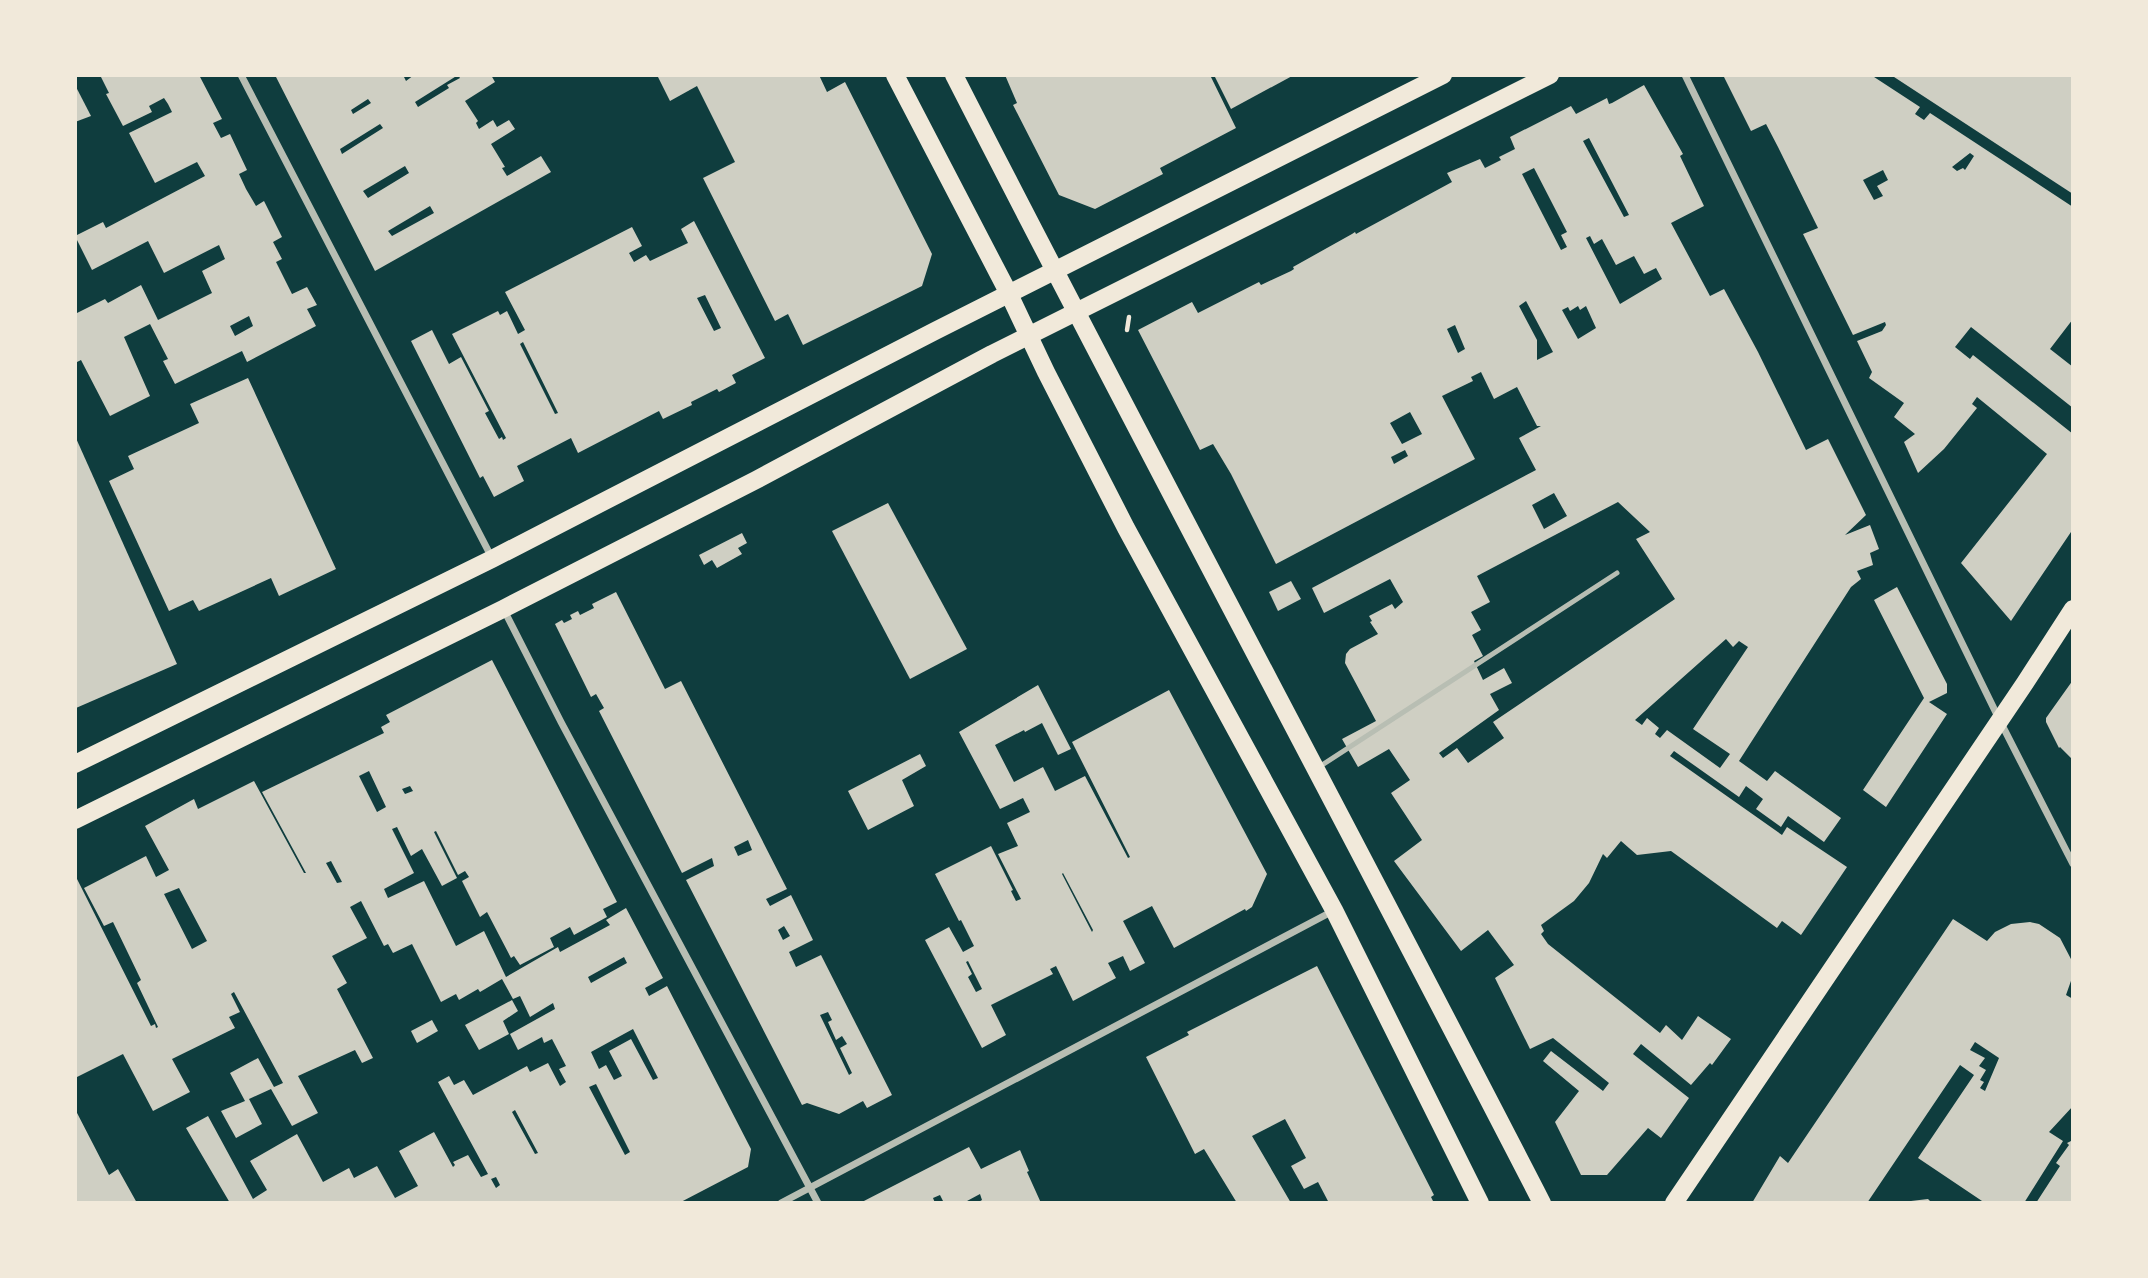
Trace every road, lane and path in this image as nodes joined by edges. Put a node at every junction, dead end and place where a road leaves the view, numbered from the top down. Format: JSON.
{"nodes":[{"id":1,"x":241,"y":75,"type":"edge"},
{"id":2,"x":895,"y":75,"type":"edge"},
{"id":3,"x":954,"y":75,"type":"edge"},
{"id":4,"x":1443,"y":75,"type":"edge"},
{"id":5,"x":1550,"y":75,"type":"edge"},
{"id":6,"x":1685,"y":75,"type":"edge"},
{"id":7,"x":1055,"y":271,"type":"junction"},
{"id":8,"x":1009,"y":294,"type":"junction"},
{"id":9,"x":1076,"y":313,"type":"junction"},
{"id":10,"x":1127,"y":330,"type":"dead end"},
{"id":11,"x":1120,"y":333,"type":"dead end"},
{"id":12,"x":1029,"y":336,"type":"junction"},
{"id":13,"x":492,"y":559,"type":"junction"},
{"id":14,"x":1617,"y":573,"type":"dead end"},
{"id":15,"x":503,"y":609,"type":"junction"},
{"id":16,"x":2073,"y":609,"type":"edge"},
{"id":17,"x":2000,"y":721,"type":"junction"},
{"id":18,"x":75,"y":764,"type":"edge"},
{"id":19,"x":1316,"y":768,"type":"junction"},
{"id":20,"x":75,"y":820,"type":"edge"},
{"id":21,"x":2073,"y":864,"type":"edge"},
{"id":22,"x":1334,"y":911,"type":"junction"},
{"id":23,"x":810,"y":1187,"type":"junction"},
{"id":24,"x":781,"y":1203,"type":"edge"},
{"id":25,"x":818,"y":1203,"type":"edge"},
{"id":26,"x":1480,"y":1203,"type":"edge"},
{"id":27,"x":1542,"y":1203,"type":"edge"},
{"id":28,"x":1674,"y":1203,"type":"edge"}],
"edges":[{"from":1,"to":13,"type":"street"},
{"from":2,"to":8,"type":"main road"},
{"from":3,"to":7,"type":"main road"},
{"from":4,"to":7,"type":"main road"},
{"from":5,"to":9,"type":"main road"},
{"from":6,"to":17,"type":"street"},
{"from":7,"to":8,"type":"main road"},
{"from":7,"to":9,"type":"main road"},
{"from":8,"to":12,"type":"main road"},
{"from":8,"to":13,"type":"main road"},
{"from":9,"to":12,"type":"main road"},
{"from":9,"to":19,"type":"main road"},
{"from":10,"to":11,"type":"path"},
{"from":12,"to":15,"type":"main road"},
{"from":12,"to":22,"type":"main road"},
{"from":13,"to":18,"type":"main road"},
{"from":14,"to":19,"type":"lane"},
{"from":15,"to":20,"type":"main road"},
{"from":15,"to":23,"type":"street"},
{"from":16,"to":17,"type":"main road"},
{"from":17,"to":21,"type":"street"},
{"from":17,"to":28,"type":"main road"},
{"from":19,"to":27,"type":"main road"},
{"from":22,"to":23,"type":"street"},
{"from":22,"to":26,"type":"main road"},
{"from":23,"to":24,"type":"street"},
{"from":23,"to":25,"type":"street"}]}
